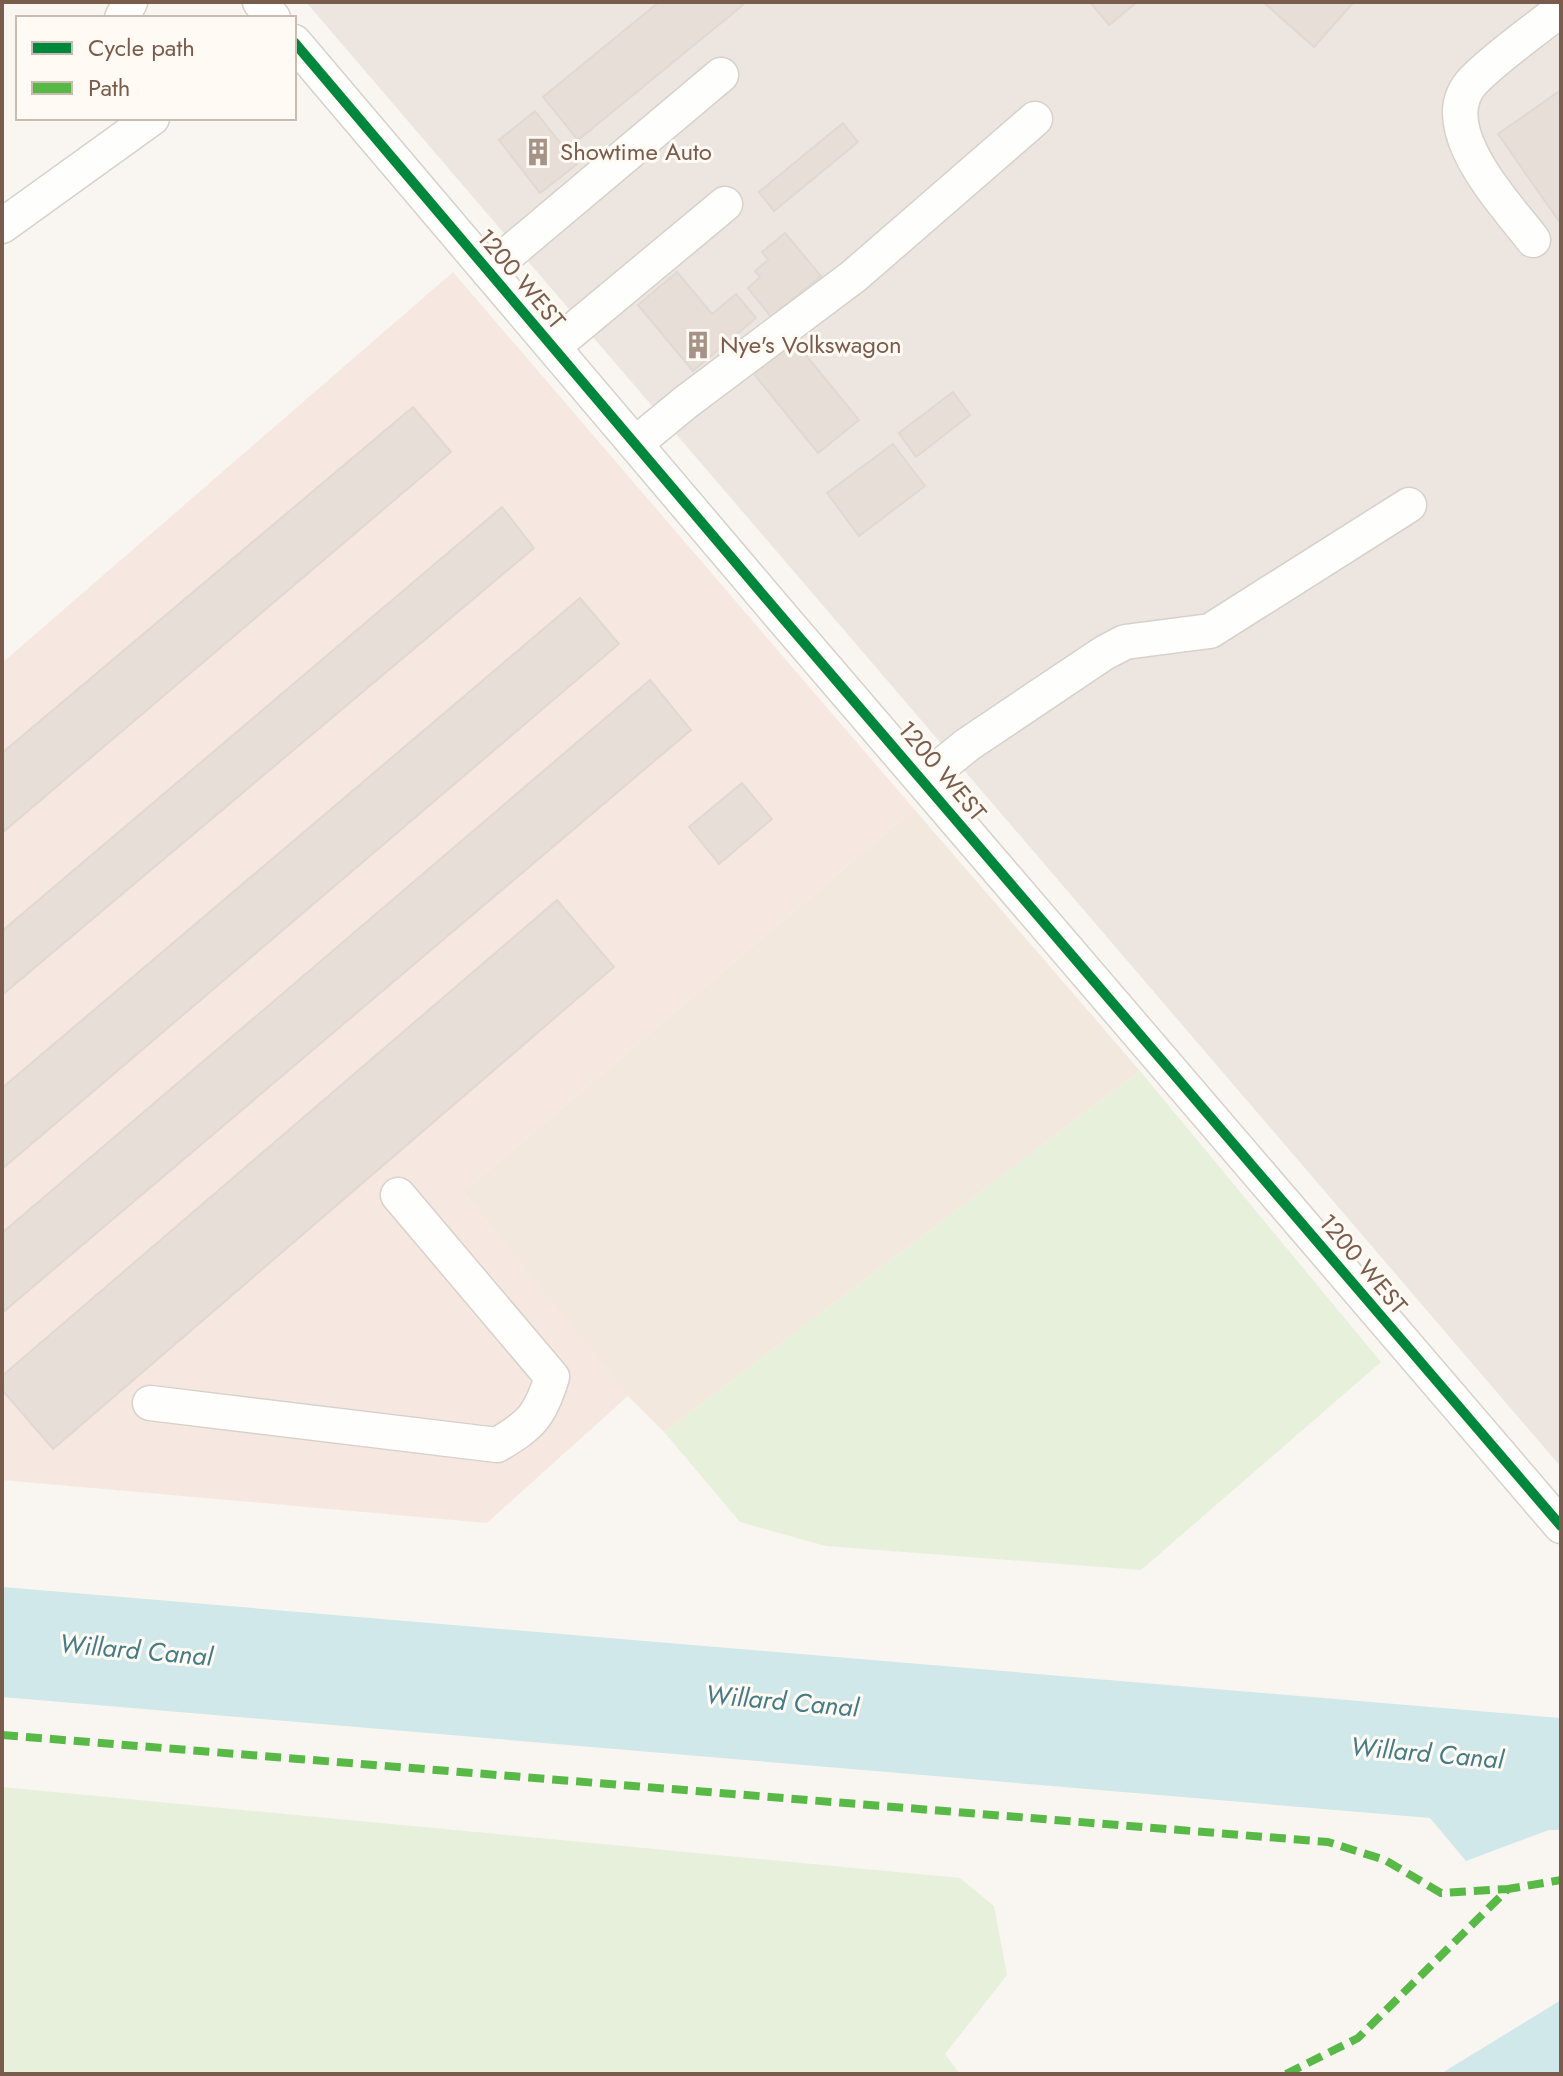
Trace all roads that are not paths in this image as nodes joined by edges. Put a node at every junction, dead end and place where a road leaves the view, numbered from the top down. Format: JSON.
{"nodes":[{"id":1,"x":1561,"y":9,"type":"edge"},
{"id":2,"x":296,"y":44,"type":"edge"},
{"id":3,"x":721,"y":75,"type":"dead end"},
{"id":4,"x":1035,"y":119,"type":"dead end"},
{"id":5,"x":149,"y":120,"type":"edge"},
{"id":6,"x":725,"y":204,"type":"dead end"},
{"id":7,"x":2,"y":226,"type":"edge"},
{"id":8,"x":1533,"y":240,"type":"dead end"},
{"id":9,"x":488,"y":271,"type":"junction"},
{"id":10,"x":553,"y":347,"type":"junction"},
{"id":11,"x":635,"y":444,"type":"junction"},
{"id":12,"x":1409,"y":505,"type":"dead end"},
{"id":13,"x":924,"y":780,"type":"junction"},
{"id":14,"x":398,"y":1195,"type":"dead end"},
{"id":15,"x":150,"y":1403,"type":"dead end"},
{"id":16,"x":1561,"y":1526,"type":"edge"}],
"edges":[{"from":1,"to":8,"type":"street"},
{"from":2,"to":9,"type":"street","name":"1200 WEST"},
{"from":3,"to":9,"type":"street"},
{"from":4,"to":11,"type":"street"},
{"from":5,"to":7,"type":"street"},
{"from":6,"to":10,"type":"street"},
{"from":9,"to":10,"type":"street","name":"1200 WEST"},
{"from":10,"to":11,"type":"street","name":"1200 WEST"},
{"from":11,"to":13,"type":"street","name":"1200 WEST"},
{"from":12,"to":13,"type":"street"},
{"from":13,"to":16,"type":"street","name":"1200 WEST"},
{"from":14,"to":15,"type":"street"}]}
